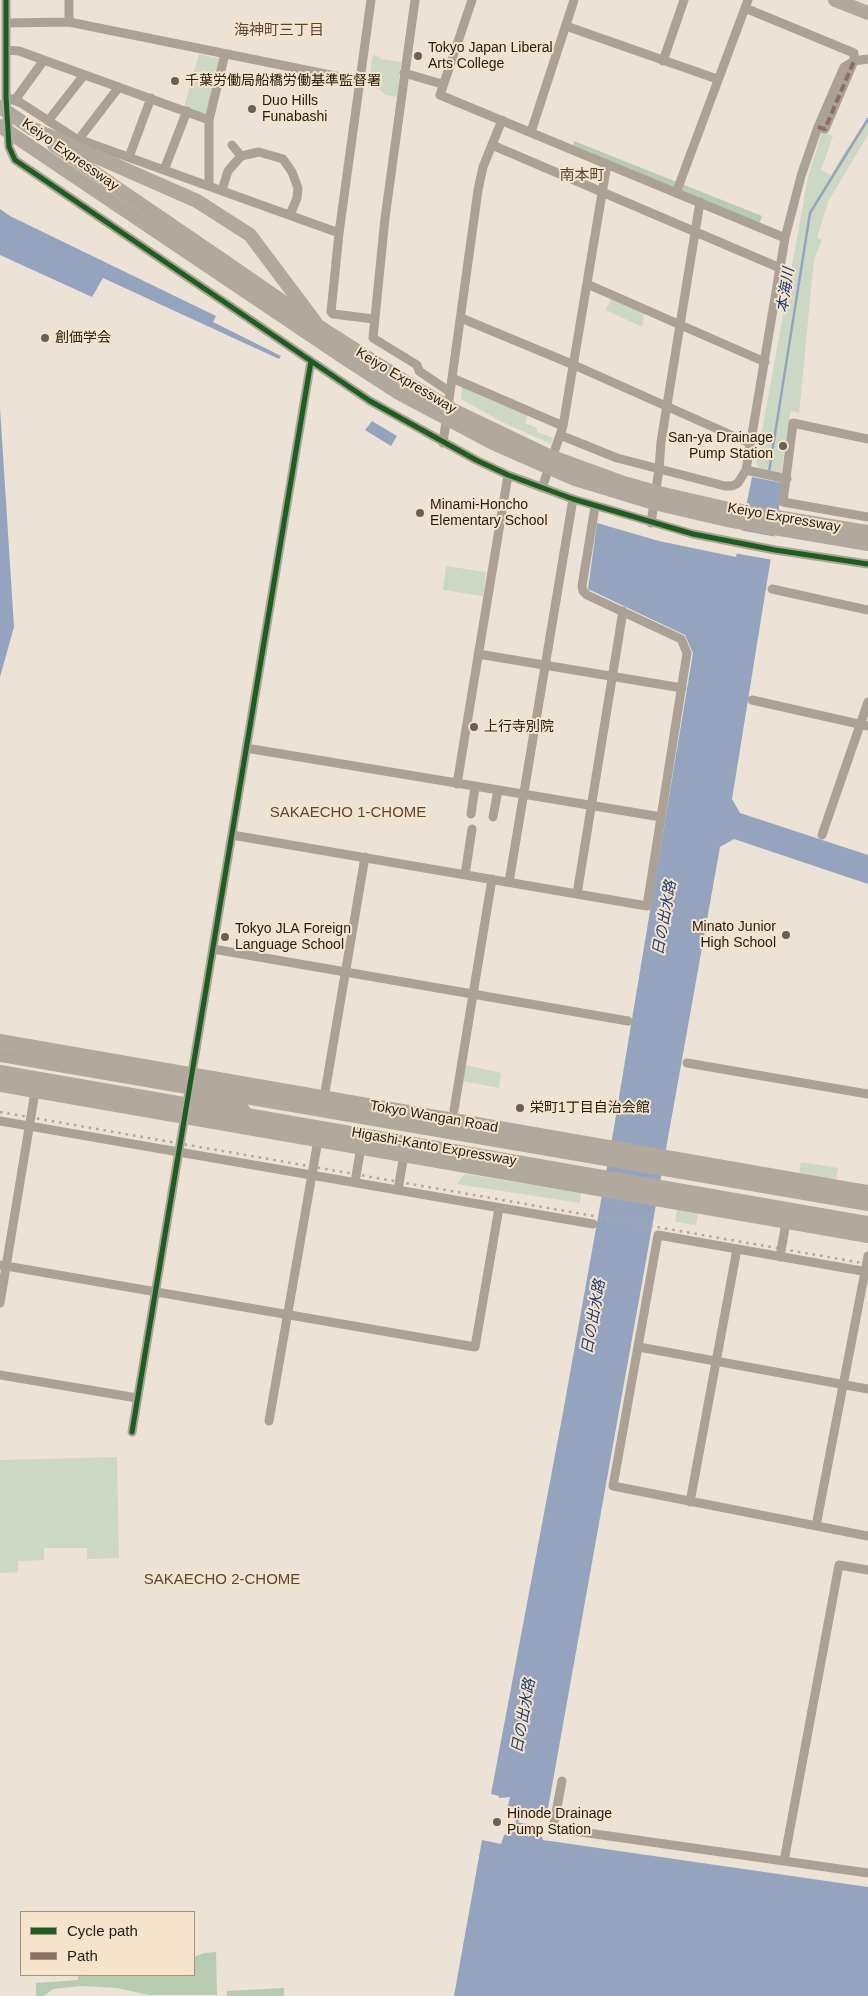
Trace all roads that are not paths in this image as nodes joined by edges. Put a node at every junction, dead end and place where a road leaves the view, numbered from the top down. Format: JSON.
{"nodes":[{"id":1,"x":6,"y":0,"type":"edge"},
{"id":2,"x":69,"y":0,"type":"edge"},
{"id":3,"x":371,"y":0,"type":"edge"},
{"id":4,"x":414,"y":0,"type":"edge"},
{"id":5,"x":574,"y":0,"type":"edge"},
{"id":6,"x":684,"y":0,"type":"edge"},
{"id":7,"x":835,"y":0,"type":"edge"},
{"id":8,"x":468,"y":1,"type":"edge"},
{"id":9,"x":747,"y":4,"type":"edge"},
{"id":10,"x":868,"y":13,"type":"edge"},
{"id":11,"x":69,"y":22,"type":"junction"},
{"id":12,"x":6,"y":23,"type":"junction"},
{"id":13,"x":566,"y":26,"type":"junction"},
{"id":14,"x":6,"y":50,"type":"junction"},
{"id":15,"x":225,"y":54,"type":"junction"},
{"id":16,"x":868,"y":59,"type":"edge"},
{"id":17,"x":44,"y":60,"type":"junction"},
{"id":18,"x":854,"y":60,"type":"junction"},
{"id":19,"x":663,"y":61,"type":"junction"},
{"id":20,"x":404,"y":73,"type":"junction"},
{"id":21,"x":84,"y":74,"type":"junction"},
{"id":22,"x":717,"y":79,"type":"junction"},
{"id":23,"x":360,"y":81,"type":"junction"},
{"id":24,"x":442,"y":84,"type":"junction"},
{"id":25,"x":119,"y":87,"type":"junction"},
{"id":26,"x":151,"y":98,"type":"junction"},
{"id":27,"x":7,"y":101,"type":"edge"},
{"id":28,"x":186,"y":111,"type":"junction"},
{"id":29,"x":209,"y":120,"type":"junction"},
{"id":30,"x":502,"y":120,"type":"junction"},
{"id":31,"x":48,"y":121,"type":"junction"},
{"id":32,"x":0,"y":126,"type":"edge"},
{"id":33,"x":31,"y":128,"type":"junction"},
{"id":34,"x":530,"y":132,"type":"junction"},
{"id":35,"x":79,"y":139,"type":"junction"},
{"id":36,"x":232,"y":145,"type":"dead end"},
{"id":37,"x":492,"y":145,"type":"junction"},
{"id":38,"x":241,"y":156,"type":"junction"},
{"id":39,"x":129,"y":157,"type":"junction"},
{"id":40,"x":607,"y":164,"type":"junction"},
{"id":41,"x":164,"y":170,"type":"junction"},
{"id":42,"x":210,"y":186,"type":"junction"},
{"id":43,"x":222,"y":190,"type":"junction"},
{"id":44,"x":603,"y":192,"type":"junction"},
{"id":45,"x":676,"y":192,"type":"junction"},
{"id":46,"x":700,"y":202,"type":"junction"},
{"id":47,"x":290,"y":215,"type":"junction"},
{"id":48,"x":695,"y":232,"type":"junction"},
{"id":49,"x":339,"y":233,"type":"junction"},
{"id":50,"x":785,"y":238,"type":"junction"},
{"id":51,"x":780,"y":268,"type":"junction"},
{"id":52,"x":587,"y":284,"type":"junction"},
{"id":53,"x":461,"y":318,"type":"junction"},
{"id":54,"x":374,"y":319,"type":"junction"},
{"id":55,"x":680,"y":325,"type":"junction"},
{"id":56,"x":318,"y":326,"type":"junction"},
{"id":57,"x":311,"y":362,"type":"junction"},
{"id":58,"x":764,"y":362,"type":"junction"},
{"id":59,"x":574,"y":365,"type":"junction"},
{"id":60,"x":452,"y":378,"type":"junction"},
{"id":61,"x":450,"y":392,"type":"junction"},
{"id":62,"x":667,"y":408,"type":"junction"},
{"id":63,"x":562,"y":430,"type":"junction"},
{"id":64,"x":868,"y":439,"type":"edge"},
{"id":65,"x":443,"y":443,"type":"junction"},
{"id":66,"x":749,"y":443,"type":"junction"},
{"id":67,"x":659,"y":469,"type":"junction"},
{"id":68,"x":746,"y":470,"type":"junction"},
{"id":69,"x":508,"y":475,"type":"junction"},
{"id":70,"x":787,"y":479,"type":"junction"},
{"id":71,"x":542,"y":488,"type":"junction"},
{"id":72,"x":573,"y":500,"type":"junction"},
{"id":73,"x":595,"y":506,"type":"junction"},
{"id":74,"x":868,"y":517,"type":"edge"},
{"id":75,"x":650,"y":523,"type":"junction"},
{"id":76,"x":868,"y":532,"type":"edge"},
{"id":77,"x":868,"y":544,"type":"edge"},
{"id":78,"x":868,"y":564,"type":"edge"},
{"id":79,"x":772,"y":589,"type":"dead end"},
{"id":80,"x":622,"y":610,"type":"junction"},
{"id":81,"x":868,"y":610,"type":"edge"},
{"id":82,"x":478,"y":654,"type":"junction"},
{"id":83,"x":544,"y":665,"type":"junction"},
{"id":84,"x":612,"y":676,"type":"junction"},
{"id":85,"x":682,"y":688,"type":"junction"},
{"id":86,"x":752,"y":700,"type":"dead end"},
{"id":87,"x":868,"y":702,"type":"edge"},
{"id":88,"x":864,"y":725,"type":"edge"},
{"id":89,"x":246,"y":748,"type":"junction"},
{"id":90,"x":457,"y":784,"type":"junction"},
{"id":91,"x":475,"y":787,"type":"junction"},
{"id":92,"x":498,"y":790,"type":"junction"},
{"id":93,"x":524,"y":795,"type":"junction"},
{"id":94,"x":591,"y":806,"type":"junction"},
{"id":95,"x":472,"y":814,"type":"dead end"},
{"id":96,"x":493,"y":817,"type":"dead end"},
{"id":97,"x":661,"y":817,"type":"junction"},
{"id":98,"x":472,"y":829,"type":"dead end"},
{"id":99,"x":232,"y":835,"type":"junction"},
{"id":100,"x":822,"y":835,"type":"dead end"},
{"id":101,"x":365,"y":858,"type":"junction"},
{"id":102,"x":465,"y":875,"type":"junction"},
{"id":103,"x":492,"y":879,"type":"junction"},
{"id":104,"x":509,"y":882,"type":"junction"},
{"id":105,"x":577,"y":894,"type":"junction"},
{"id":106,"x":212,"y":949,"type":"junction"},
{"id":107,"x":346,"y":972,"type":"junction"},
{"id":108,"x":474,"y":994,"type":"junction"},
{"id":109,"x":628,"y":1021,"type":"dead end"},
{"id":110,"x":0,"y":1041,"type":"edge"},
{"id":111,"x":51,"y":1050,"type":"junction"},
{"id":112,"x":0,"y":1055,"type":"edge"},
{"id":113,"x":688,"y":1062,"type":"dead end"},
{"id":114,"x":0,"y":1072,"type":"edge"},
{"id":115,"x":191,"y":1074,"type":"junction"},
{"id":116,"x":0,"y":1086,"type":"edge"},
{"id":117,"x":35,"y":1092,"type":"junction"},
{"id":118,"x":868,"y":1094,"type":"edge"},
{"id":119,"x":324,"y":1098,"type":"junction"},
{"id":120,"x":454,"y":1110,"type":"dead end"},
{"id":121,"x":184,"y":1117,"type":"junction"},
{"id":122,"x":0,"y":1121,"type":"edge"},
{"id":123,"x":30,"y":1126,"type":"junction"},
{"id":124,"x":300,"y":1137,"type":"junction"},
{"id":125,"x":318,"y":1140,"type":"junction"},
{"id":126,"x":361,"y":1147,"type":"junction"},
{"id":127,"x":178,"y":1152,"type":"junction"},
{"id":128,"x":404,"y":1154,"type":"junction"},
{"id":129,"x":312,"y":1175,"type":"junction"},
{"id":130,"x":355,"y":1182,"type":"junction"},
{"id":131,"x":398,"y":1190,"type":"junction"},
{"id":132,"x":868,"y":1192,"type":"edge"},
{"id":133,"x":868,"y":1204,"type":"edge"},
{"id":134,"x":499,"y":1208,"type":"junction"},
{"id":135,"x":786,"y":1222,"type":"junction"},
{"id":136,"x":868,"y":1223,"type":"edge"},
{"id":137,"x":593,"y":1224,"type":"dead end"},
{"id":138,"x":868,"y":1236,"type":"edge"},
{"id":139,"x":736,"y":1249,"type":"junction"},
{"id":140,"x":868,"y":1256,"type":"edge"},
{"id":141,"x":780,"y":1257,"type":"junction"},
{"id":142,"x":3,"y":1266,"type":"edge"},
{"id":143,"x":867,"y":1272,"type":"edge"},
{"id":144,"x":154,"y":1292,"type":"junction"},
{"id":145,"x":0,"y":1303,"type":"edge"},
{"id":146,"x":288,"y":1315,"type":"junction"},
{"id":147,"x":639,"y":1347,"type":"junction"},
{"id":148,"x":715,"y":1361,"type":"junction"},
{"id":149,"x":0,"y":1375,"type":"edge"},
{"id":150,"x":844,"y":1385,"type":"junction"},
{"id":151,"x":868,"y":1390,"type":"edge"},
{"id":152,"x":137,"y":1398,"type":"junction"},
{"id":153,"x":269,"y":1422,"type":"dead end"},
{"id":154,"x":132,"y":1432,"type":"dead end"},
{"id":155,"x":690,"y":1502,"type":"junction"},
{"id":156,"x":816,"y":1526,"type":"junction"},
{"id":157,"x":868,"y":1536,"type":"edge"},
{"id":158,"x":868,"y":1570,"type":"edge"},
{"id":159,"x":562,"y":1781,"type":"dead end"},
{"id":160,"x":784,"y":1861,"type":"junction"},
{"id":161,"x":868,"y":1873,"type":"edge"}],
"edges":[{"from":1,"to":12,"type":"street"},
{"from":2,"to":11,"type":"street"},
{"from":3,"to":23,"type":"street"},
{"from":4,"to":20,"type":"street"},
{"from":5,"to":13,"type":"street"},
{"from":6,"to":19,"type":"street"},
{"from":7,"to":10,"type":"highway"},
{"from":8,"to":24,"type":"street"},
{"from":9,"to":18,"type":"street"},
{"from":9,"to":22,"type":"street"},
{"from":11,"to":12,"type":"street"},
{"from":11,"to":15,"type":"street"},
{"from":12,"to":14,"type":"street"},
{"from":13,"to":19,"type":"street"},
{"from":13,"to":34,"type":"street"},
{"from":14,"to":17,"type":"street"},
{"from":14,"to":27,"type":"street"},
{"from":15,"to":23,"type":"street"},
{"from":15,"to":29,"type":"street"},
{"from":16,"to":18,"type":"street"},
{"from":17,"to":21,"type":"street"},
{"from":17,"to":27,"type":"street"},
{"from":18,"to":50,"type":"street"},
{"from":19,"to":22,"type":"street"},
{"from":20,"to":24,"type":"street"},
{"from":20,"to":54,"type":"street"},
{"from":21,"to":25,"type":"street"},
{"from":21,"to":31,"type":"street"},
{"from":22,"to":45,"type":"street"},
{"from":23,"to":49,"type":"street"},
{"from":24,"to":30,"type":"street"},
{"from":25,"to":26,"type":"street"},
{"from":25,"to":35,"type":"street"},
{"from":26,"to":28,"type":"street"},
{"from":26,"to":39,"type":"street"},
{"from":27,"to":31,"type":"street"},
{"from":27,"to":33,"type":"highway","name":"Keiyo Expressway","bridge":true},
{"from":27,"to":57,"type":"street"},
{"from":28,"to":29,"type":"street"},
{"from":28,"to":41,"type":"street"},
{"from":29,"to":42,"type":"street"},
{"from":30,"to":34,"type":"street"},
{"from":30,"to":37,"type":"street"},
{"from":31,"to":35,"type":"street"},
{"from":32,"to":77,"type":"highway","name":"Keiyo Expressway","bridge":true},
{"from":33,"to":56,"type":"highway","name":"Keiyo Expressway","bridge":true},
{"from":33,"to":56,"type":"highway"},
{"from":34,"to":40,"type":"street"},
{"from":35,"to":39,"type":"street"},
{"from":36,"to":38,"type":"street"},
{"from":37,"to":44,"type":"street"},
{"from":37,"to":53,"type":"street"},
{"from":38,"to":43,"type":"street"},
{"from":38,"to":47,"type":"street"},
{"from":39,"to":41,"type":"street"},
{"from":40,"to":44,"type":"street"},
{"from":40,"to":45,"type":"street"},
{"from":41,"to":42,"type":"street"},
{"from":42,"to":43,"type":"street"},
{"from":43,"to":47,"type":"street"},
{"from":44,"to":48,"type":"street"},
{"from":44,"to":52,"type":"street"},
{"from":45,"to":46,"type":"street"},
{"from":46,"to":48,"type":"street"},
{"from":46,"to":50,"type":"street"},
{"from":47,"to":49,"type":"street"},
{"from":48,"to":51,"type":"street"},
{"from":48,"to":55,"type":"street"},
{"from":49,"to":54,"type":"street"},
{"from":50,"to":51,"type":"street"},
{"from":51,"to":58,"type":"street"},
{"from":52,"to":55,"type":"street"},
{"from":52,"to":59,"type":"street"},
{"from":53,"to":59,"type":"street"},
{"from":53,"to":60,"type":"street"},
{"from":54,"to":61,"type":"street"},
{"from":55,"to":58,"type":"street"},
{"from":55,"to":62,"type":"street"},
{"from":56,"to":76,"type":"highway","name":"Keiyo Expressway","bridge":true},
{"from":57,"to":65,"type":"street"},
{"from":57,"to":89,"type":"street"},
{"from":58,"to":66,"type":"street"},
{"from":59,"to":62,"type":"street"},
{"from":59,"to":63,"type":"street"},
{"from":60,"to":61,"type":"street"},
{"from":60,"to":63,"type":"street"},
{"from":61,"to":65,"type":"street"},
{"from":62,"to":66,"type":"street"},
{"from":62,"to":67,"type":"street"},
{"from":63,"to":67,"type":"street"},
{"from":63,"to":71,"type":"street"},
{"from":64,"to":70,"type":"street"},
{"from":65,"to":69,"type":"street"},
{"from":66,"to":68,"type":"street"},
{"from":67,"to":68,"type":"street"},
{"from":67,"to":75,"type":"street"},
{"from":68,"to":70,"type":"street"},
{"from":69,"to":71,"type":"street"},
{"from":69,"to":82,"type":"street"},
{"from":70,"to":74,"type":"street"},
{"from":71,"to":72,"type":"street"},
{"from":72,"to":73,"type":"street"},
{"from":72,"to":83,"type":"street"},
{"from":73,"to":75,"type":"street"},
{"from":73,"to":80,"type":"street"},
{"from":75,"to":78,"type":"street"},
{"from":79,"to":81,"type":"street"},
{"from":80,"to":84,"type":"street"},
{"from":80,"to":85,"type":"street"},
{"from":82,"to":83,"type":"street"},
{"from":82,"to":90,"type":"street"},
{"from":83,"to":84,"type":"street"},
{"from":83,"to":93,"type":"street"},
{"from":84,"to":85,"type":"street"},
{"from":84,"to":94,"type":"street"},
{"from":85,"to":97,"type":"street"},
{"from":86,"to":88,"type":"street"},
{"from":87,"to":88,"type":"street"},
{"from":88,"to":100,"type":"street"},
{"from":89,"to":90,"type":"street"},
{"from":89,"to":99,"type":"street"},
{"from":90,"to":91,"type":"street"},
{"from":91,"to":92,"type":"street"},
{"from":91,"to":95,"type":"street"},
{"from":92,"to":93,"type":"street"},
{"from":92,"to":96,"type":"street"},
{"from":93,"to":94,"type":"street"},
{"from":93,"to":104,"type":"street"},
{"from":94,"to":97,"type":"street"},
{"from":94,"to":105,"type":"street"},
{"from":97,"to":105,"type":"street"},
{"from":98,"to":102,"type":"street"},
{"from":99,"to":101,"type":"street"},
{"from":99,"to":106,"type":"street"},
{"from":101,"to":102,"type":"street"},
{"from":101,"to":107,"type":"street"},
{"from":102,"to":103,"type":"street"},
{"from":103,"to":104,"type":"street"},
{"from":103,"to":108,"type":"street"},
{"from":104,"to":105,"type":"street"},
{"from":106,"to":107,"type":"street"},
{"from":106,"to":115,"type":"street"},
{"from":107,"to":108,"type":"street"},
{"from":107,"to":119,"type":"street"},
{"from":108,"to":109,"type":"street"},
{"from":108,"to":120,"type":"street"},
{"from":110,"to":111,"type":"highway","name":"Tokyo Wangan Road"},
{"from":111,"to":115,"type":"highway","name":"Tokyo Wangan Road"},
{"from":111,"to":121,"type":"highway"},
{"from":112,"to":133,"type":"highway","name":"Higashi-Kanto Expressway","bridge":true},
{"from":113,"to":118,"type":"street"},
{"from":114,"to":136,"type":"highway","name":"Higashi-Kanto Expressway","bridge":true},
{"from":115,"to":119,"type":"highway","name":"Tokyo Wangan Road"},
{"from":115,"to":121,"type":"street"},
{"from":115,"to":124,"type":"highway"},
{"from":116,"to":117,"type":"highway"},
{"from":117,"to":121,"type":"highway"},
{"from":117,"to":123,"type":"street"},
{"from":119,"to":132,"type":"highway","name":"Tokyo Wangan Road"},
{"from":121,"to":124,"type":"highway"},
{"from":121,"to":127,"type":"street"},
{"from":122,"to":123,"type":"street"},
{"from":123,"to":127,"type":"street"},
{"from":123,"to":142,"type":"street"},
{"from":124,"to":125,"type":"highway"},
{"from":125,"to":126,"type":"highway"},
{"from":125,"to":129,"type":"street"},
{"from":126,"to":128,"type":"highway"},
{"from":126,"to":130,"type":"street"},
{"from":127,"to":129,"type":"street"},
{"from":127,"to":144,"type":"street"},
{"from":128,"to":131,"type":"street"},
{"from":128,"to":135,"type":"highway"},
{"from":129,"to":130,"type":"street"},
{"from":129,"to":146,"type":"street"},
{"from":130,"to":131,"type":"street"},
{"from":131,"to":134,"type":"street"},
{"from":134,"to":137,"type":"street"},
{"from":134,"to":146,"type":"street"},
{"from":135,"to":138,"type":"highway"},
{"from":135,"to":141,"type":"street"},
{"from":139,"to":141,"type":"street"},
{"from":139,"to":147,"type":"street"},
{"from":139,"to":148,"type":"street"},
{"from":140,"to":143,"type":"street"},
{"from":141,"to":143,"type":"street"},
{"from":142,"to":144,"type":"street"},
{"from":142,"to":145,"type":"street"},
{"from":143,"to":150,"type":"street"},
{"from":144,"to":146,"type":"street"},
{"from":144,"to":152,"type":"street"},
{"from":146,"to":153,"type":"street"},
{"from":147,"to":148,"type":"street"},
{"from":147,"to":155,"type":"street"},
{"from":148,"to":150,"type":"street"},
{"from":148,"to":155,"type":"street"},
{"from":149,"to":152,"type":"street"},
{"from":150,"to":151,"type":"street"},
{"from":150,"to":156,"type":"street"},
{"from":152,"to":154,"type":"street"},
{"from":155,"to":156,"type":"street"},
{"from":156,"to":157,"type":"street"},
{"from":158,"to":160,"type":"street"},
{"from":159,"to":160,"type":"street"},
{"from":160,"to":161,"type":"street"}]}
